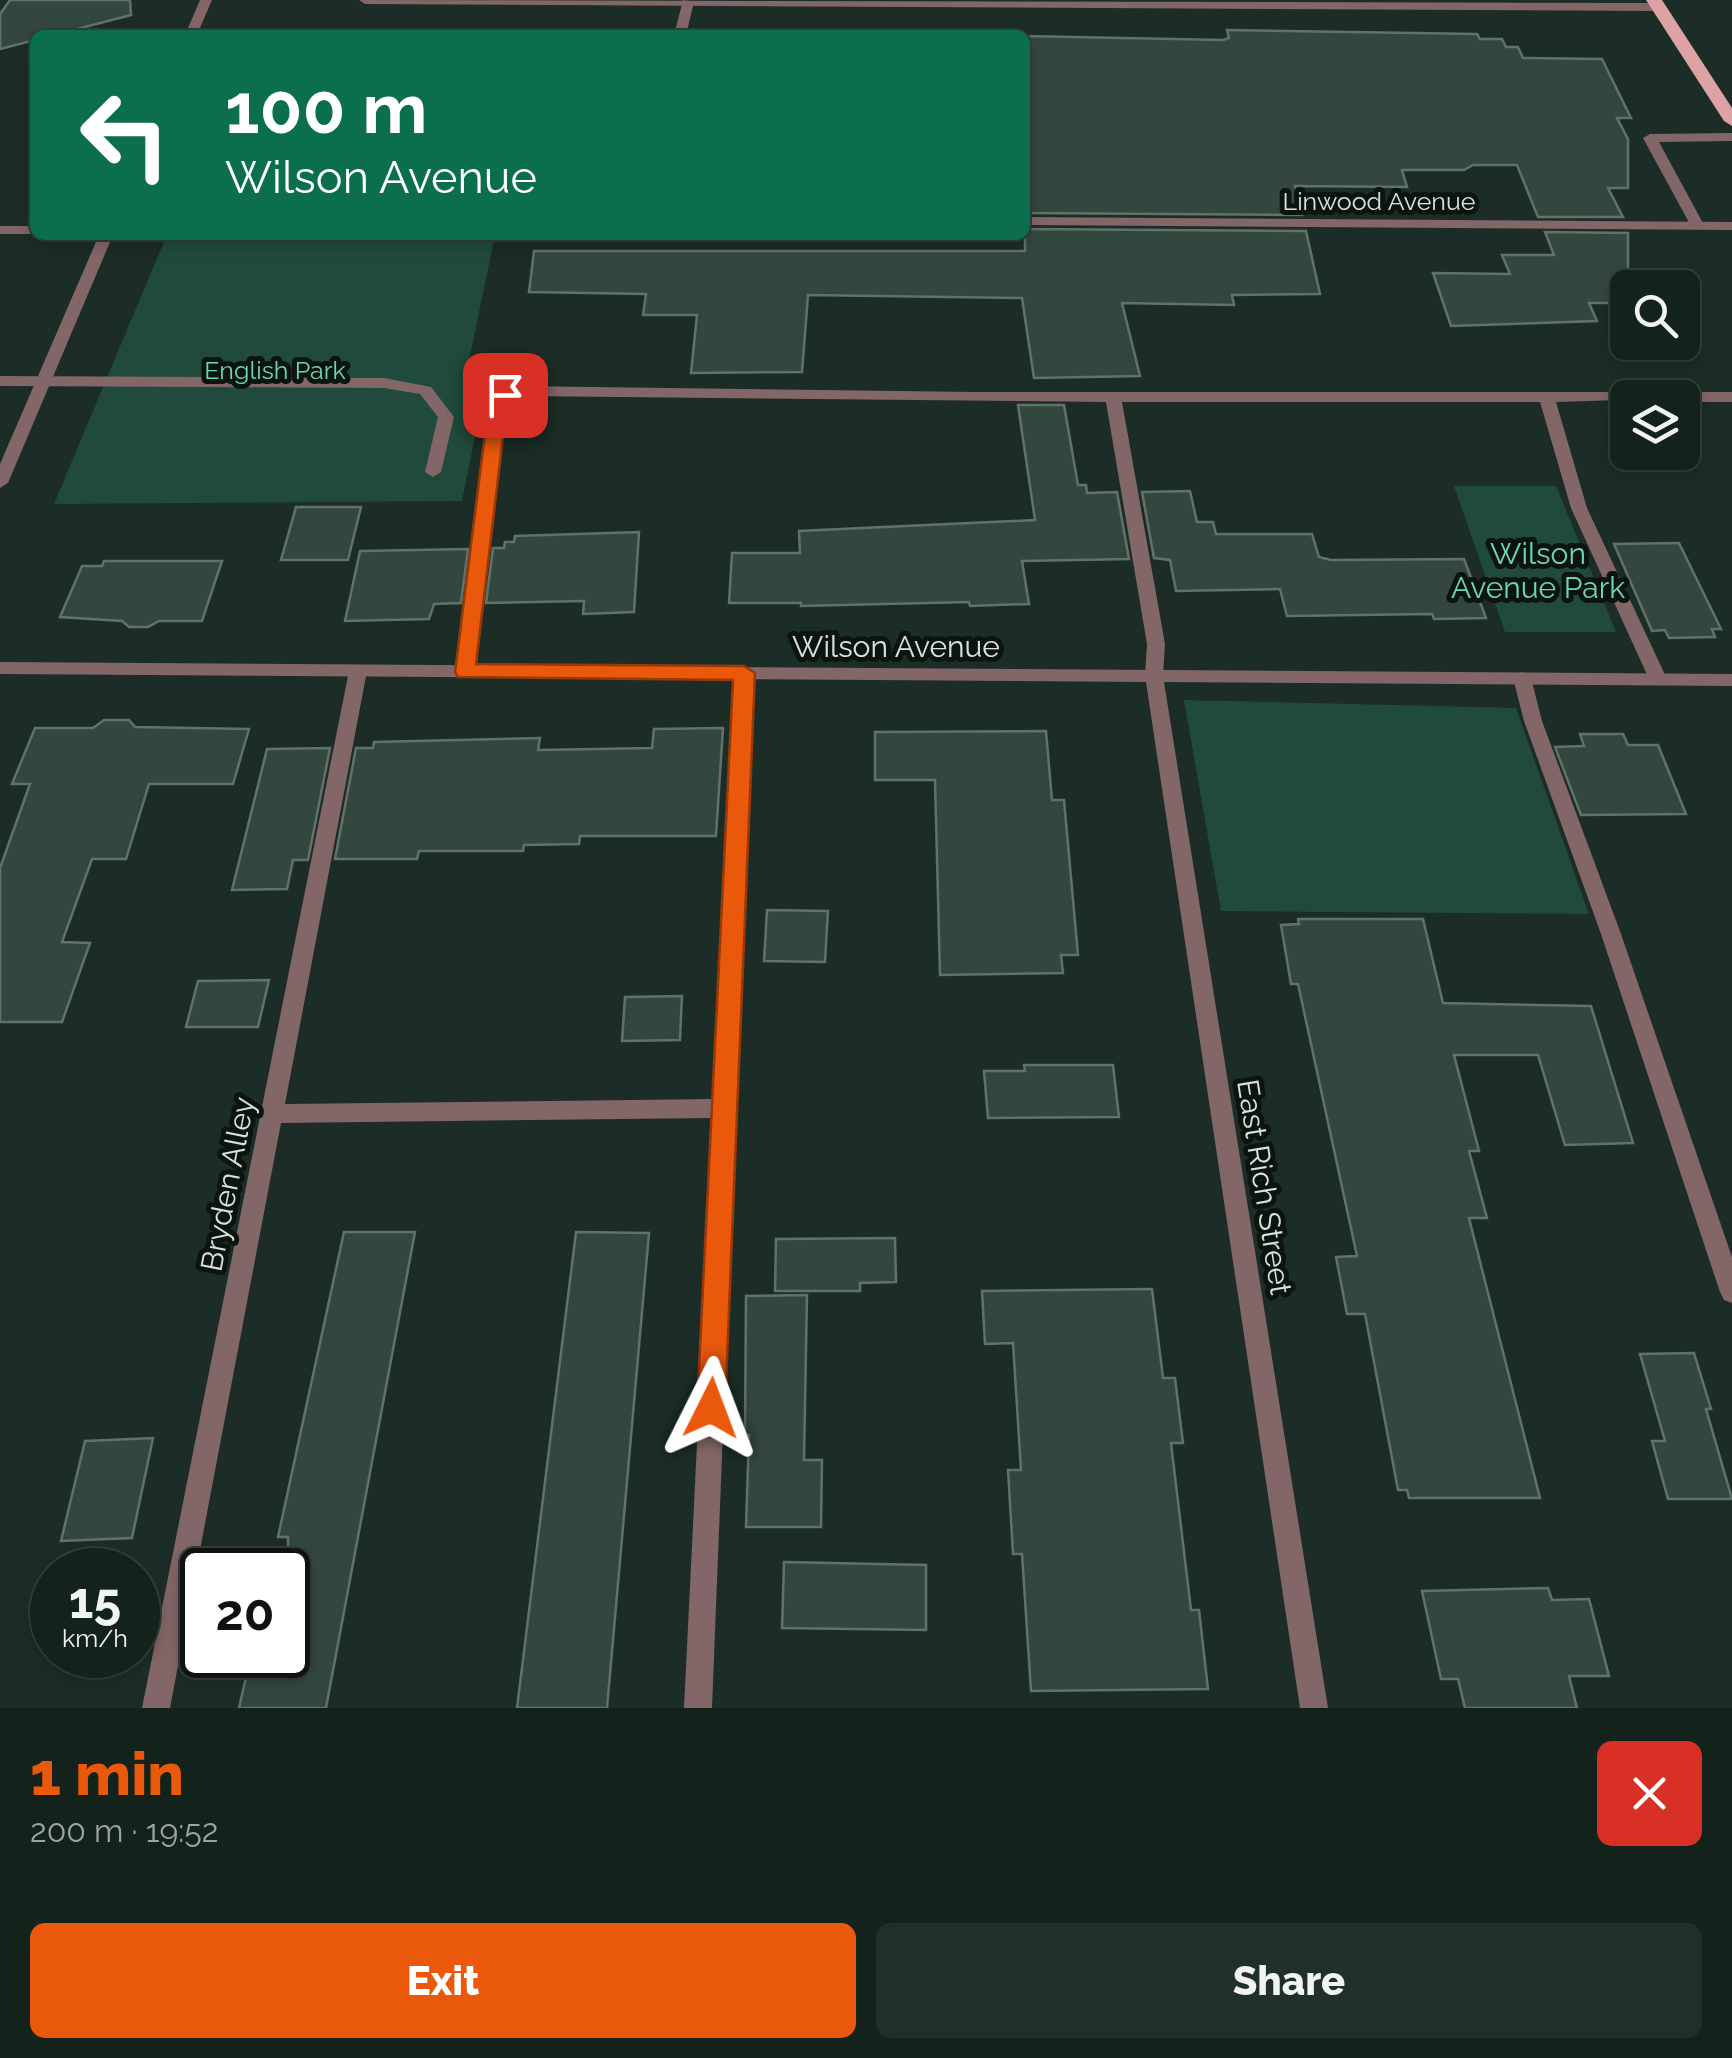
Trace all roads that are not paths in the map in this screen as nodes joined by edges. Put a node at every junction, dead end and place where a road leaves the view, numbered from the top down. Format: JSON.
{"nodes":[{"id":1,"x":206,"y":0,"type":"edge"},
{"id":2,"x":365,"y":0,"type":"edge"},
{"id":3,"x":495,"y":0,"type":"edge"},
{"id":4,"x":688,"y":2,"type":"edge"},
{"id":5,"x":1656,"y":4,"type":"edge"},
{"id":6,"x":193,"y":30,"type":"edge"},
{"id":7,"x":681,"y":30,"type":"edge"},
{"id":8,"x":1732,"y":121,"type":"edge"},
{"id":9,"x":1732,"y":137,"type":"edge"},
{"id":10,"x":1030,"y":221,"type":"edge"},
{"id":11,"x":1697,"y":225,"type":"junction"},
{"id":12,"x":1732,"y":226,"type":"edge"},
{"id":13,"x":0,"y":230,"type":"edge"},
{"id":14,"x":30,"y":230,"type":"edge"},
{"id":15,"x":104,"y":240,"type":"edge"},
{"id":16,"x":0,"y":380,"type":"edge"},
{"id":17,"x":44,"y":381,"type":"junction"},
{"id":18,"x":1732,"y":396,"type":"edge"},
{"id":19,"x":1114,"y":397,"type":"junction"},
{"id":20,"x":1548,"y":397,"type":"junction"},
{"id":21,"x":433,"y":472,"type":"dead end"},
{"id":22,"x":0,"y":482,"type":"edge"},
{"id":23,"x":0,"y":668,"type":"edge"},
{"id":24,"x":358,"y":671,"type":"junction"},
{"id":25,"x":465,"y":672,"type":"junction"},
{"id":26,"x":744,"y":673,"type":"junction"},
{"id":27,"x":1154,"y":676,"type":"junction"},
{"id":28,"x":1522,"y":678,"type":"junction"},
{"id":29,"x":1658,"y":679,"type":"junction"},
{"id":30,"x":1732,"y":680,"type":"edge"},
{"id":31,"x":725,"y":1108,"type":"junction"},
{"id":32,"x":272,"y":1114,"type":"junction"},
{"id":33,"x":1732,"y":1292,"type":"edge"},
{"id":34,"x":156,"y":1708,"type":"edge"},
{"id":35,"x":698,"y":1708,"type":"edge"},
{"id":36,"x":1314,"y":1708,"type":"edge"}],
"edges":[{"from":1,"to":6,"type":"street"},
{"from":2,"to":3,"type":"street"},
{"from":3,"to":4,"type":"street"},
{"from":4,"to":5,"type":"street"},
{"from":4,"to":7,"type":"street"},
{"from":5,"to":8,"type":"main road"},
{"from":9,"to":11,"type":"street"},
{"from":10,"to":11,"type":"street","name":"Linwood Avenue"},
{"from":11,"to":12,"type":"street","name":"Linwood Avenue"},
{"from":13,"to":14,"type":"street"},
{"from":15,"to":17,"type":"street"},
{"from":16,"to":17,"type":"street"},
{"from":17,"to":21,"type":"street"},
{"from":17,"to":22,"type":"street"},
{"from":18,"to":20,"type":"street"},
{"from":19,"to":20,"type":"street"},
{"from":19,"to":25,"type":"street"},
{"from":19,"to":27,"type":"street","name":"East Rich Street"},
{"from":20,"to":29,"type":"street"},
{"from":23,"to":24,"type":"street","name":"Wilson Avenue"},
{"from":24,"to":25,"type":"street","name":"Wilson Avenue"},
{"from":24,"to":32,"type":"street","name":"Bryden Alley"},
{"from":25,"to":26,"type":"street","name":"Wilson Avenue"},
{"from":26,"to":27,"type":"street","name":"Wilson Avenue"},
{"from":26,"to":31,"type":"street"},
{"from":27,"to":28,"type":"street","name":"Wilson Avenue"},
{"from":27,"to":36,"type":"street","name":"East Rich Street"},
{"from":28,"to":29,"type":"street","name":"Wilson Avenue"},
{"from":28,"to":33,"type":"street"},
{"from":29,"to":30,"type":"street","name":"Wilson Avenue"},
{"from":31,"to":32,"type":"street"},
{"from":31,"to":35,"type":"street"},
{"from":32,"to":34,"type":"street","name":"Bryden Alley"}]}
